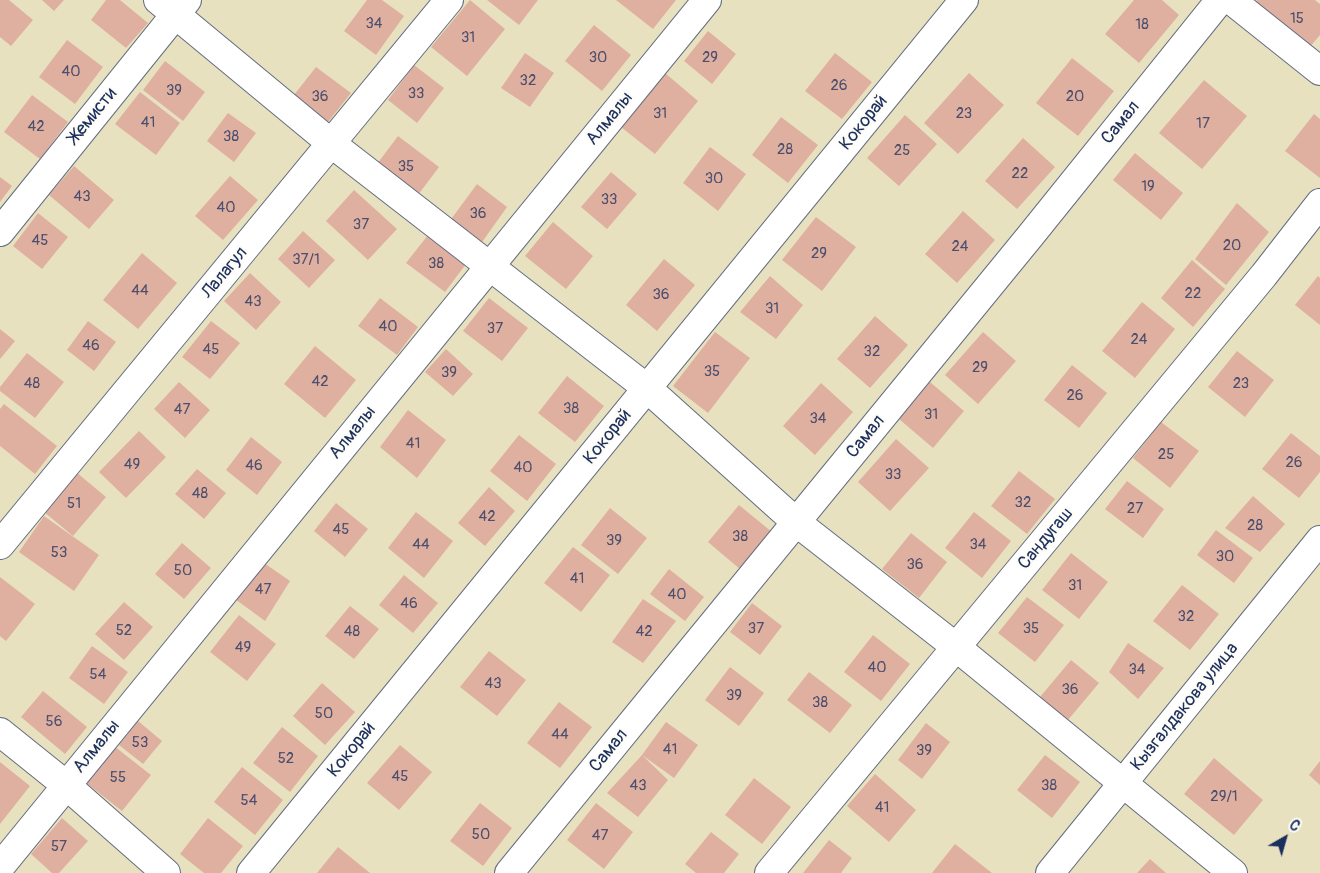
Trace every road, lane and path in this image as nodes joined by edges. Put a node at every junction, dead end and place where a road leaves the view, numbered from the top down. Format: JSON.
{"nodes":[{"id":1,"x":449,"y":0,"type":"edge"},
{"id":2,"x":708,"y":0,"type":"edge"},
{"id":3,"x":964,"y":0,"type":"edge"},
{"id":4,"x":1220,"y":0,"type":"edge"},
{"id":5,"x":1231,"y":0,"type":"edge"},
{"id":6,"x":173,"y":5,"type":"edge"},
{"id":7,"x":1320,"y":71,"type":"edge"},
{"id":8,"x":332,"y":144,"type":"junction"},
{"id":9,"x":1320,"y":203,"type":"edge"},
{"id":10,"x":0,"y":232,"type":"edge"},
{"id":11,"x":490,"y":266,"type":"junction"},
{"id":12,"x":648,"y":388,"type":"junction"},
{"id":13,"x":796,"y":522,"type":"junction"},
{"id":14,"x":1320,"y":540,"type":"edge"},
{"id":15,"x":0,"y":546,"type":"edge"},
{"id":16,"x":956,"y":647,"type":"junction"},
{"id":17,"x":0,"y":732,"type":"edge"},
{"id":18,"x":1122,"y":784,"type":"junction"},
{"id":19,"x":66,"y":785,"type":"junction"},
{"id":20,"x":0,"y":867,"type":"edge"},
{"id":21,"x":166,"y":873,"type":"edge"},
{"id":22,"x":251,"y":873,"type":"edge"},
{"id":23,"x":509,"y":873,"type":"edge"},
{"id":24,"x":769,"y":873,"type":"edge"},
{"id":25,"x":1050,"y":873,"type":"edge"},
{"id":26,"x":1233,"y":873,"type":"edge"}],
"edges":[{"from":1,"to":8,"type":"street","name":"Лалагул"},
{"from":2,"to":11,"type":"street","name":"Алмалы"},
{"from":3,"to":12,"type":"street","name":"Кокорай"},
{"from":4,"to":13,"type":"street","name":"Самал"},
{"from":5,"to":7,"type":"street"},
{"from":6,"to":8,"type":"street"},
{"from":6,"to":10,"type":"street","name":"Жемисти"},
{"from":8,"to":11,"type":"street"},
{"from":8,"to":15,"type":"street","name":"Лалагул"},
{"from":9,"to":16,"type":"street","name":"Сандугаш"},
{"from":11,"to":12,"type":"street"},
{"from":11,"to":19,"type":"street","name":"Алмалы"},
{"from":12,"to":13,"type":"street"},
{"from":12,"to":22,"type":"street","name":"Кокорай"},
{"from":13,"to":16,"type":"street"},
{"from":13,"to":23,"type":"street","name":"Самал"},
{"from":14,"to":18,"type":"street","name":"Кызгалдакова улица"},
{"from":16,"to":18,"type":"street"},
{"from":16,"to":24,"type":"street","name":"Сандугаш"},
{"from":17,"to":19,"type":"street"},
{"from":18,"to":25,"type":"street","name":"Кызгалдакова улица"},
{"from":18,"to":26,"type":"street"},
{"from":19,"to":20,"type":"street","name":"Алмалы"},
{"from":19,"to":21,"type":"street"}]}
